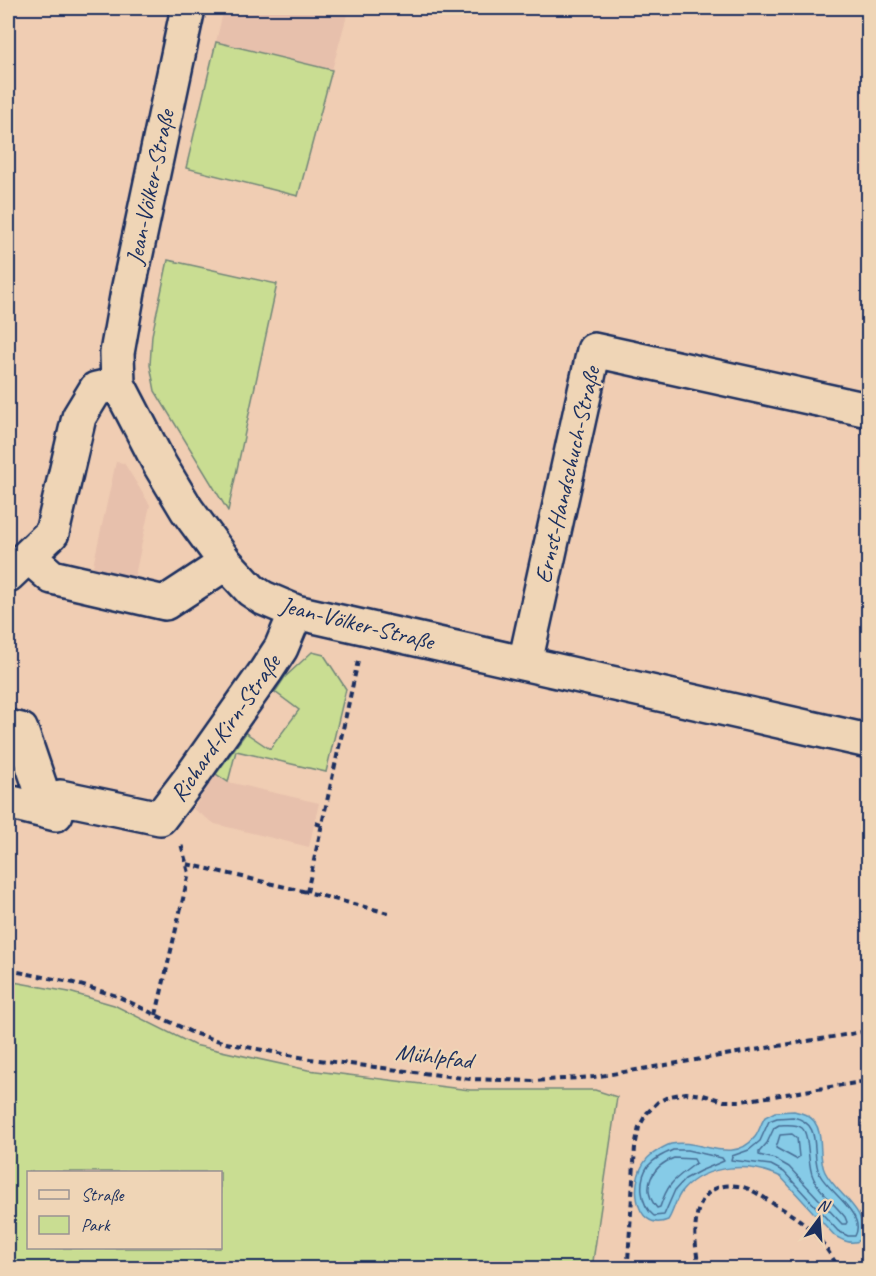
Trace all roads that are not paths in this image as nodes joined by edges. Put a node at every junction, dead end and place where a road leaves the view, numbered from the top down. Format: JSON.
{"nodes":[{"id":1,"x":188,"y":8,"type":"edge"},
{"id":2,"x":118,"y":384,"type":"junction"},
{"id":3,"x":868,"y":410,"type":"edge"},
{"id":4,"x":226,"y":563,"type":"junction"},
{"id":5,"x":18,"y":566,"type":"edge"},
{"id":6,"x":296,"y":612,"type":"junction"},
{"id":7,"x":525,"y":663,"type":"junction"},
{"id":8,"x":8,"y":727,"type":"edge"},
{"id":9,"x":867,"y":736,"type":"edge"},
{"id":10,"x":8,"y":784,"type":"edge"},
{"id":11,"x":51,"y":795,"type":"junction"},
{"id":12,"x":8,"y":802,"type":"edge"}],
"edges":[{"from":1,"to":2,"type":"street","name":"Jean-Völker-Straße"},
{"from":2,"to":4,"type":"street","name":"Jean-Völker-Straße"},
{"from":2,"to":5,"type":"street"},
{"from":3,"to":7,"type":"street","name":"Ernst-Handschuch-Straße"},
{"from":4,"to":5,"type":"street"},
{"from":4,"to":6,"type":"street","name":"Jean-Völker-Straße"},
{"from":6,"to":7,"type":"street","name":"Jean-Völker-Straße"},
{"from":6,"to":11,"type":"street","name":"Richard-Kirn-Straße"},
{"from":7,"to":9,"type":"street","name":"Jean-Völker-Straße"},
{"from":8,"to":11,"type":"street"},
{"from":10,"to":11,"type":"street","name":"Richard-Kirn-Straße"},
{"from":11,"to":12,"type":"street"}]}
